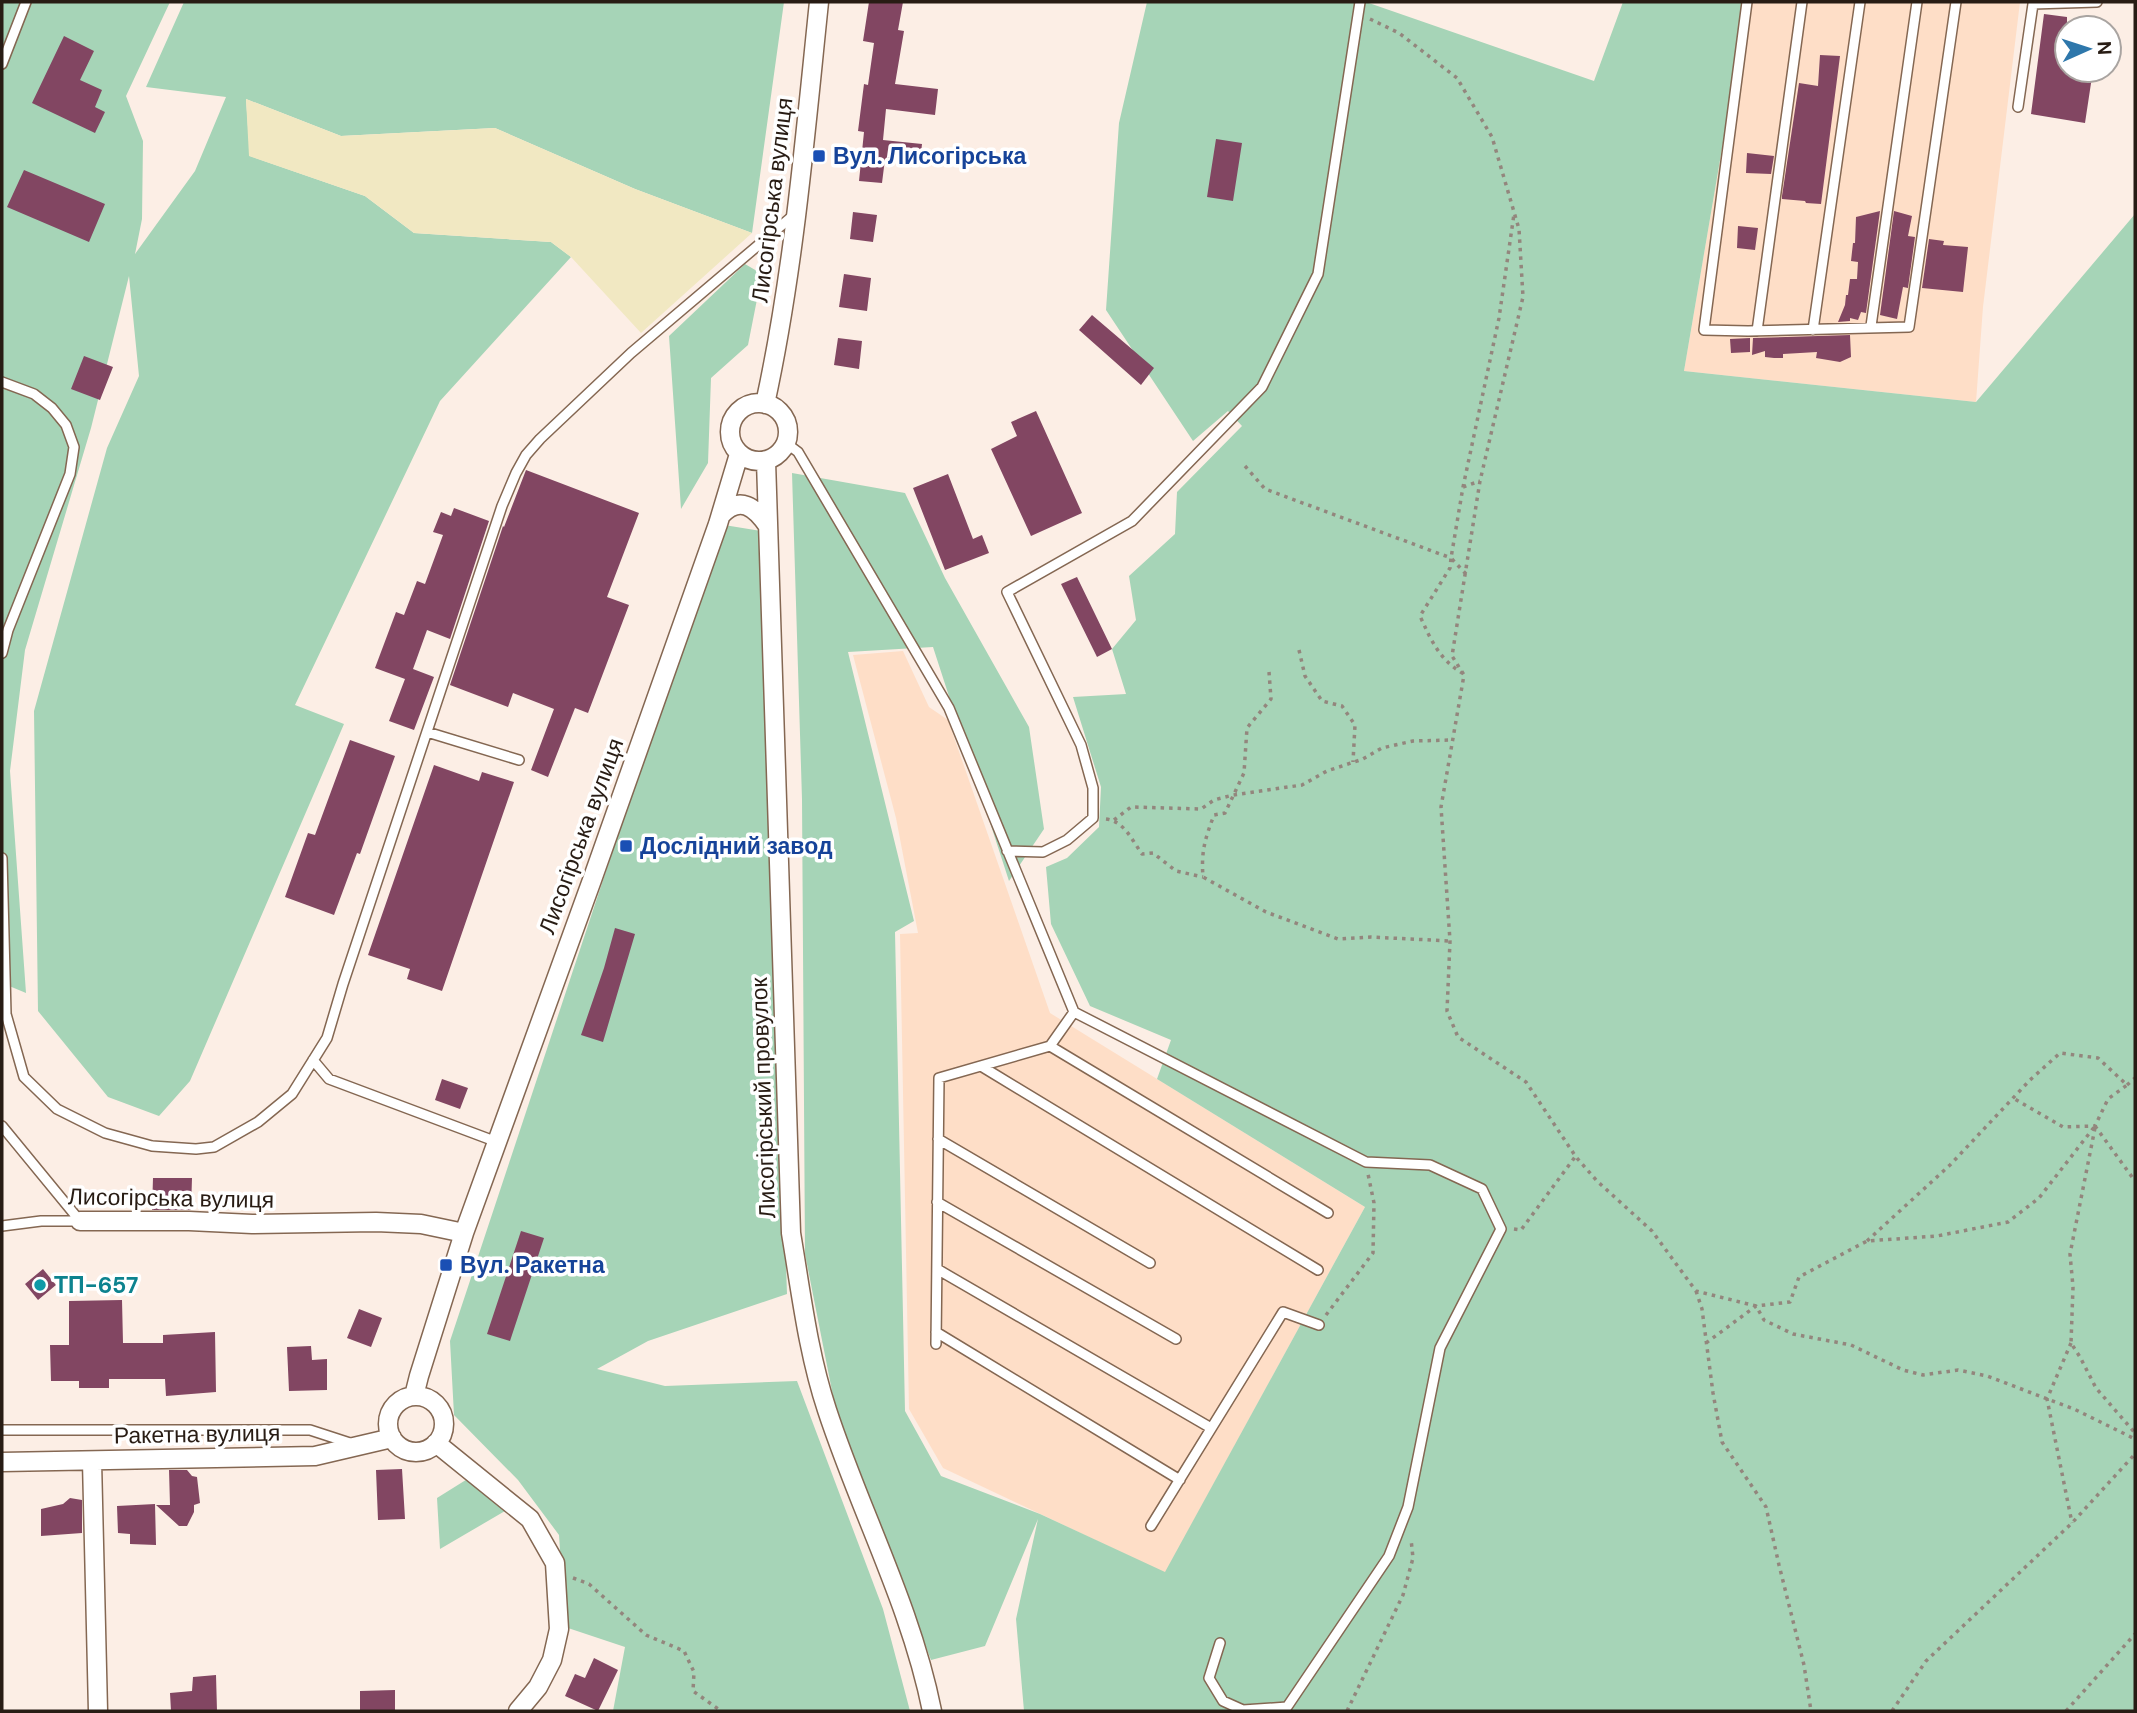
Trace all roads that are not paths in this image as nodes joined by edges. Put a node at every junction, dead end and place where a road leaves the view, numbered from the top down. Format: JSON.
{"nodes":[{"id":1,"x":26,"y":2,"type":"edge"},
{"id":2,"x":819,"y":2,"type":"edge"},
{"id":3,"x":1360,"y":2,"type":"edge"},
{"id":4,"x":1747,"y":2,"type":"edge"},
{"id":5,"x":1802,"y":2,"type":"edge"},
{"id":6,"x":1860,"y":2,"type":"edge"},
{"id":7,"x":1917,"y":2,"type":"edge"},
{"id":8,"x":1956,"y":2,"type":"edge"},
{"id":9,"x":2097,"y":2,"type":"edge"},
{"id":10,"x":2,"y":64,"type":"edge"},
{"id":11,"x":2018,"y":107,"type":"dead end"},
{"id":12,"x":797,"y":213,"type":"junction"},
{"id":13,"x":1871,"y":327,"type":"junction"},
{"id":14,"x":1813,"y":330,"type":"junction"},
{"id":15,"x":1756,"y":331,"type":"junction"},
{"id":16,"x":2,"y":382,"type":"edge"},
{"id":17,"x":765,"y":404,"type":"junction"},
{"id":18,"x":786,"y":443,"type":"junction"},
{"id":19,"x":739,"y":454,"type":"junction"},
{"id":20,"x":766,"y":461,"type":"junction"},
{"id":21,"x":720,"y":515,"type":"junction"},
{"id":22,"x":768,"y":526,"type":"junction"},
{"id":23,"x":2,"y":653,"type":"edge"},
{"id":24,"x":427,"y":732,"type":"junction"},
{"id":25,"x":519,"y":760,"type":"dead end"},
{"id":26,"x":1007,"y":850,"type":"junction"},
{"id":27,"x":2,"y":858,"type":"edge"},
{"id":28,"x":1074,"y":1012,"type":"junction"},
{"id":29,"x":1050,"y":1046,"type":"junction"},
{"id":30,"x":313,"y":1060,"type":"junction"},
{"id":31,"x":981,"y":1066,"type":"junction"},
{"id":32,"x":2,"y":1126,"type":"edge"},
{"id":33,"x":938,"y":1139,"type":"junction"},
{"id":34,"x":497,"y":1142,"type":"junction"},
{"id":35,"x":937,"y":1202,"type":"junction"},
{"id":36,"x":1328,"y":1213,"type":"dead end"},
{"id":37,"x":80,"y":1221,"type":"junction"},
{"id":38,"x":2,"y":1226,"type":"edge"},
{"id":39,"x":464,"y":1233,"type":"junction"},
{"id":40,"x":1150,"y":1263,"type":"dead end"},
{"id":41,"x":937,"y":1269,"type":"junction"},
{"id":42,"x":1318,"y":1270,"type":"dead end"},
{"id":43,"x":1319,"y":1325,"type":"road end"},
{"id":44,"x":936,"y":1332,"type":"junction"},
{"id":45,"x":1177,"y":1339,"type":"dead end"},
{"id":46,"x":936,"y":1345,"type":"dead end"},
{"id":47,"x":414,"y":1396,"type":"junction"},
{"id":48,"x":1211,"y":1428,"type":"junction"},
{"id":49,"x":2,"y":1430,"type":"edge"},
{"id":50,"x":392,"y":1438,"type":"junction"},
{"id":51,"x":436,"y":1443,"type":"junction"},
{"id":52,"x":361,"y":1447,"type":"junction"},
{"id":53,"x":92,"y":1461,"type":"junction"},
{"id":54,"x":2,"y":1462,"type":"edge"},
{"id":55,"x":1180,"y":1480,"type":"junction"},
{"id":56,"x":1152,"y":1526,"type":"dead end"},
{"id":57,"x":1220,"y":1643,"type":"dead end"},
{"id":58,"x":98,"y":1711,"type":"edge"},
{"id":59,"x":518,"y":1711,"type":"edge"},
{"id":60,"x":932,"y":1711,"type":"edge"}],
"edges":[{"from":1,"to":10,"type":"lane"},
{"from":2,"to":12,"type":"street","name":"Лисогірська вулиця"},
{"from":3,"to":26,"type":"lane"},
{"from":4,"to":15,"type":"lane"},
{"from":5,"to":15,"type":"lane"},
{"from":6,"to":14,"type":"lane"},
{"from":7,"to":13,"type":"lane"},
{"from":8,"to":13,"type":"lane"},
{"from":9,"to":11,"type":"lane"},
{"from":12,"to":17,"type":"street","name":"Лисогірська вулиця"},
{"from":12,"to":24,"type":"lane"},
{"from":13,"to":14,"type":"lane"},
{"from":14,"to":15,"type":"lane"},
{"from":16,"to":23,"type":"lane"},
{"from":17,"to":18,"type":"street"},
{"from":17,"to":19,"type":"street"},
{"from":18,"to":20,"type":"street"},
{"from":18,"to":26,"type":"lane"},
{"from":19,"to":20,"type":"street"},
{"from":19,"to":21,"type":"street","name":"Лисогірська вулиця"},
{"from":20,"to":22,"type":"street","name":"Лисогірський провулок"},
{"from":21,"to":22,"type":"street"},
{"from":21,"to":34,"type":"street","name":"Лисогірська вулиця"},
{"from":22,"to":60,"type":"street","name":"Лисогірський провулок"},
{"from":24,"to":25,"type":"lane"},
{"from":24,"to":30,"type":"lane"},
{"from":26,"to":28,"type":"lane"},
{"from":27,"to":30,"type":"lane"},
{"from":28,"to":29,"type":"lane"},
{"from":28,"to":57,"type":"lane"},
{"from":29,"to":31,"type":"lane"},
{"from":29,"to":36,"type":"lane"},
{"from":30,"to":34,"type":"lane"},
{"from":31,"to":33,"type":"lane"},
{"from":31,"to":42,"type":"lane"},
{"from":32,"to":37,"type":"lane"},
{"from":33,"to":35,"type":"lane"},
{"from":33,"to":40,"type":"lane"},
{"from":34,"to":39,"type":"street","name":"Лисогірська вулиця"},
{"from":35,"to":41,"type":"lane"},
{"from":35,"to":45,"type":"lane"},
{"from":37,"to":38,"type":"lane","name":"Лисогірська вулиця"},
{"from":37,"to":39,"type":"street","name":"Лисогірська вулиця"},
{"from":39,"to":47,"type":"street","name":"Лисогірська вулиця"},
{"from":41,"to":44,"type":"lane"},
{"from":41,"to":48,"type":"lane"},
{"from":43,"to":48,"type":"lane"},
{"from":44,"to":46,"type":"lane"},
{"from":44,"to":55,"type":"lane"},
{"from":47,"to":50,"type":"street"},
{"from":47,"to":51,"type":"street"},
{"from":48,"to":55,"type":"lane"},
{"from":49,"to":52,"type":"lane"},
{"from":50,"to":51,"type":"street"},
{"from":50,"to":52,"type":"street","name":"Ракетна вулиця"},
{"from":51,"to":59,"type":"street"},
{"from":52,"to":53,"type":"street","name":"Ракетна вулиця"},
{"from":53,"to":54,"type":"street","name":"Ракетна вулиця"},
{"from":53,"to":58,"type":"street"},
{"from":55,"to":56,"type":"lane"}]}
